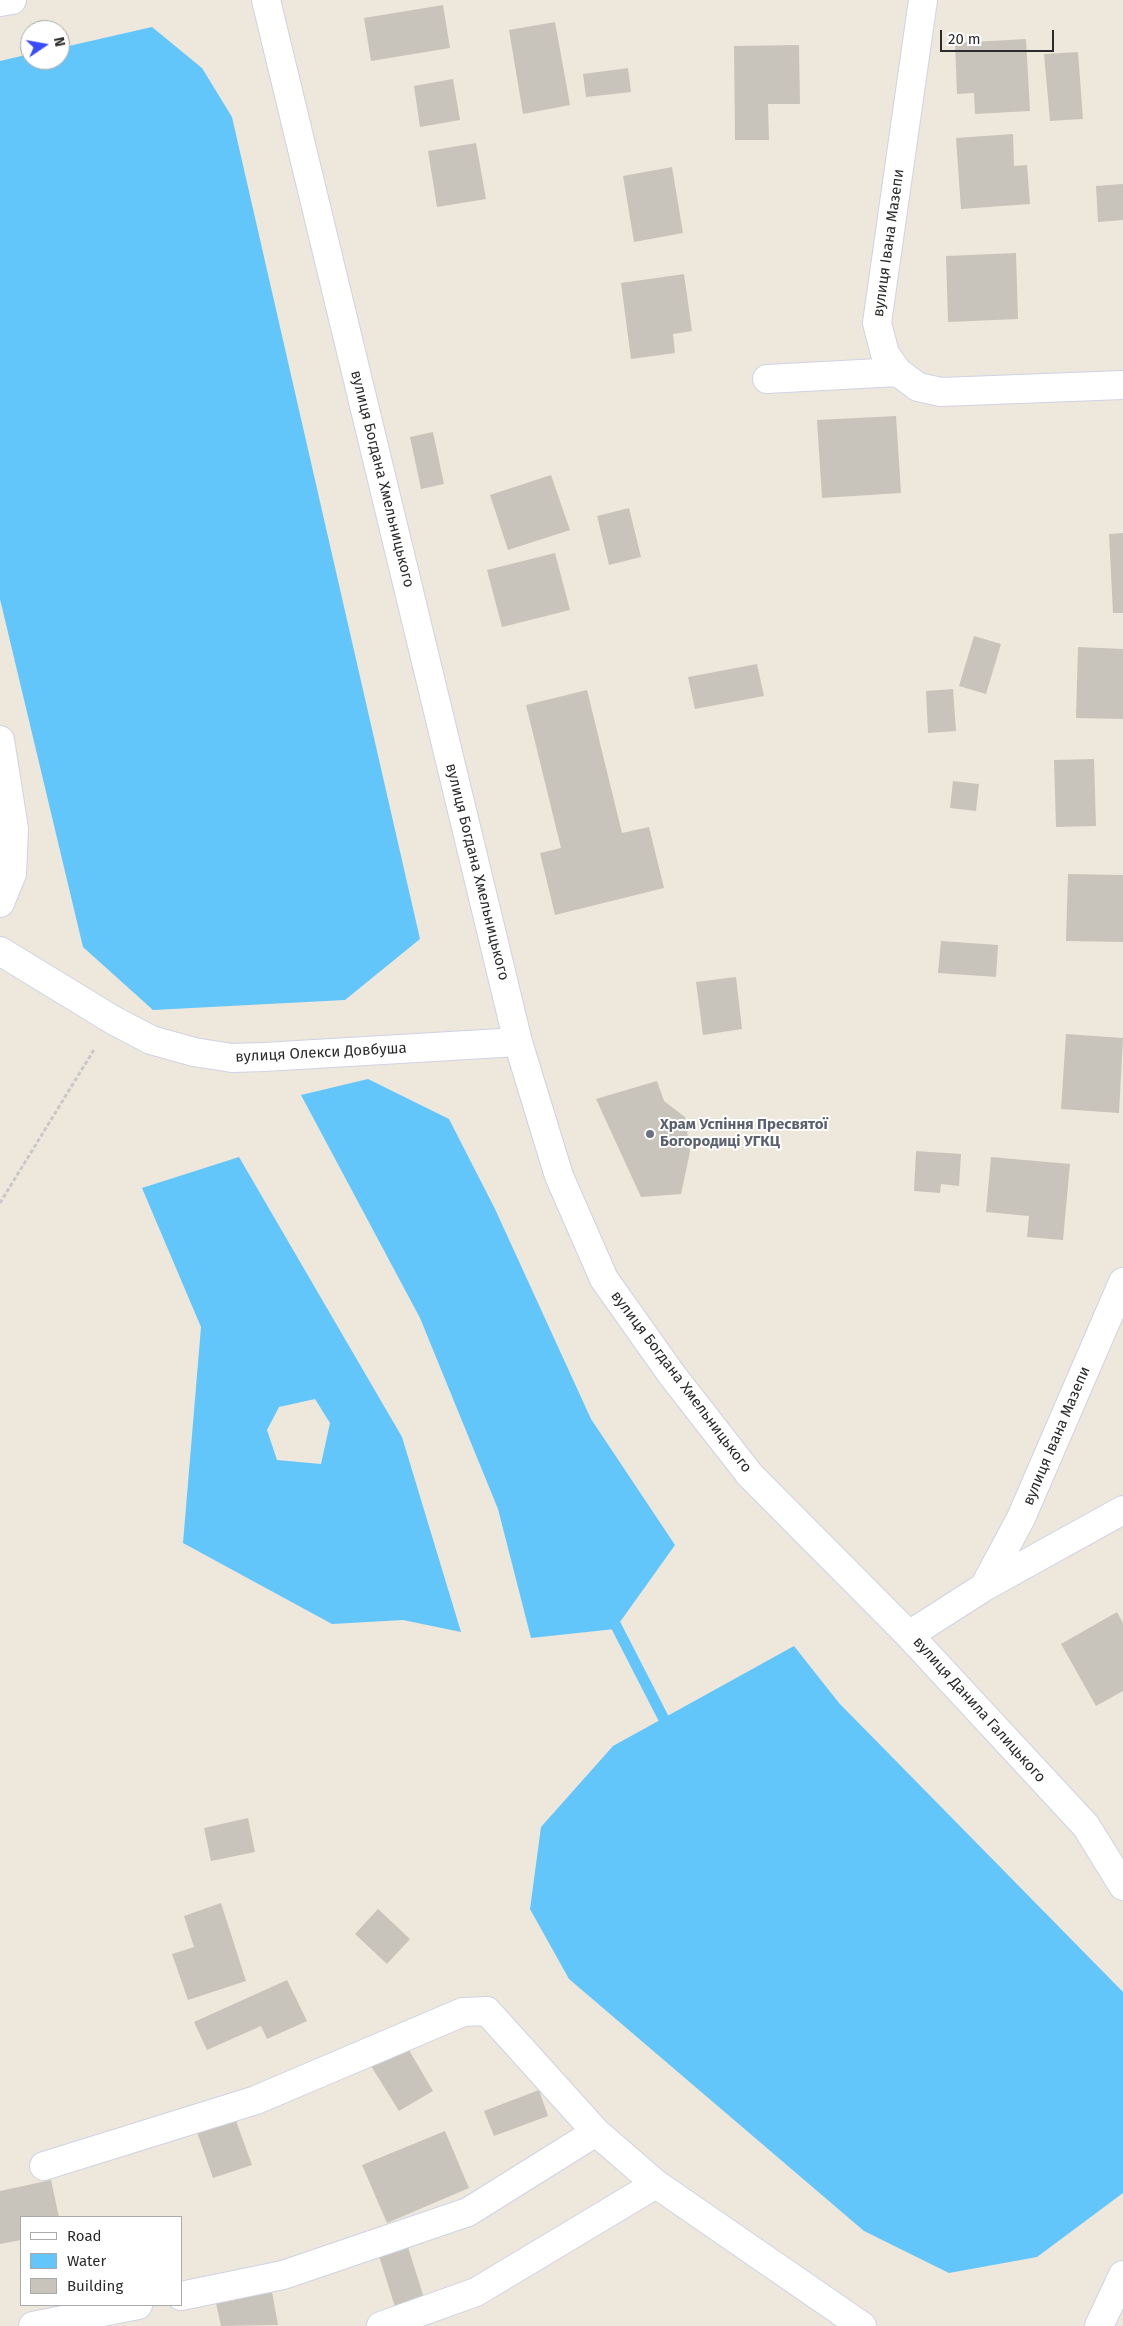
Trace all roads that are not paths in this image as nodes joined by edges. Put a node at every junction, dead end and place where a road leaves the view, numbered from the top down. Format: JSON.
{"nodes":[{"id":1,"x":12,"y":0,"type":"edge"},
{"id":2,"x":266,"y":0,"type":"edge"},
{"id":3,"x":924,"y":0,"type":"edge"},
{"id":4,"x":0,"y":2,"type":"edge"},
{"id":5,"x":898,"y":372,"type":"junction"},
{"id":6,"x":767,"y":378,"type":"dead end"},
{"id":7,"x":1123,"y":385,"type":"edge"},
{"id":8,"x":0,"y":740,"type":"edge"},
{"id":9,"x":0,"y":903,"type":"edge"},
{"id":10,"x":0,"y":951,"type":"edge"},
{"id":11,"x":518,"y":1042,"type":"junction"},
{"id":12,"x":1123,"y":1282,"type":"edge"},
{"id":13,"x":1123,"y":1510,"type":"edge"},
{"id":14,"x":984,"y":1587,"type":"junction"},
{"id":15,"x":910,"y":1636,"type":"junction"},
{"id":16,"x":1123,"y":1886,"type":"edge"},
{"id":17,"x":596,"y":2132,"type":"junction"},
{"id":18,"x":44,"y":2166,"type":"dead end"},
{"id":19,"x":656,"y":2184,"type":"junction"},
{"id":20,"x":1123,"y":2275,"type":"edge"},
{"id":21,"x":182,"y":2296,"type":"edge"},
{"id":22,"x":133,"y":2306,"type":"edge"},
{"id":23,"x":33,"y":2326,"type":"edge"},
{"id":24,"x":381,"y":2326,"type":"edge"},
{"id":25,"x":862,"y":2326,"type":"edge"},
{"id":26,"x":1099,"y":2326,"type":"edge"}],
"edges":[{"from":1,"to":4,"type":"street"},
{"from":2,"to":11,"type":"street","name":"вулиця Богдана Хмельницького"},
{"from":3,"to":5,"type":"street","name":"вулиця Івана Мазепи"},
{"from":5,"to":6,"type":"street"},
{"from":5,"to":7,"type":"street","name":"вулиця Івана Мазепи"},
{"from":8,"to":9,"type":"street"},
{"from":10,"to":11,"type":"street","name":"вулиця Олекси Довбуша"},
{"from":11,"to":15,"type":"street","name":"вулиця Богдана Хмельницького"},
{"from":12,"to":14,"type":"street","name":"вулиця Івана Мазепи"},
{"from":13,"to":14,"type":"street","name":"вулиця Данила Галицького"},
{"from":14,"to":15,"type":"street","name":"вулиця Данила Галицького"},
{"from":15,"to":16,"type":"street","name":"вулиця Данила Галицького"},
{"from":17,"to":18,"type":"street"},
{"from":17,"to":19,"type":"street"},
{"from":17,"to":21,"type":"street"},
{"from":19,"to":24,"type":"street"},
{"from":19,"to":25,"type":"street"},
{"from":20,"to":26,"type":"street"},
{"from":22,"to":23,"type":"street"}]}
